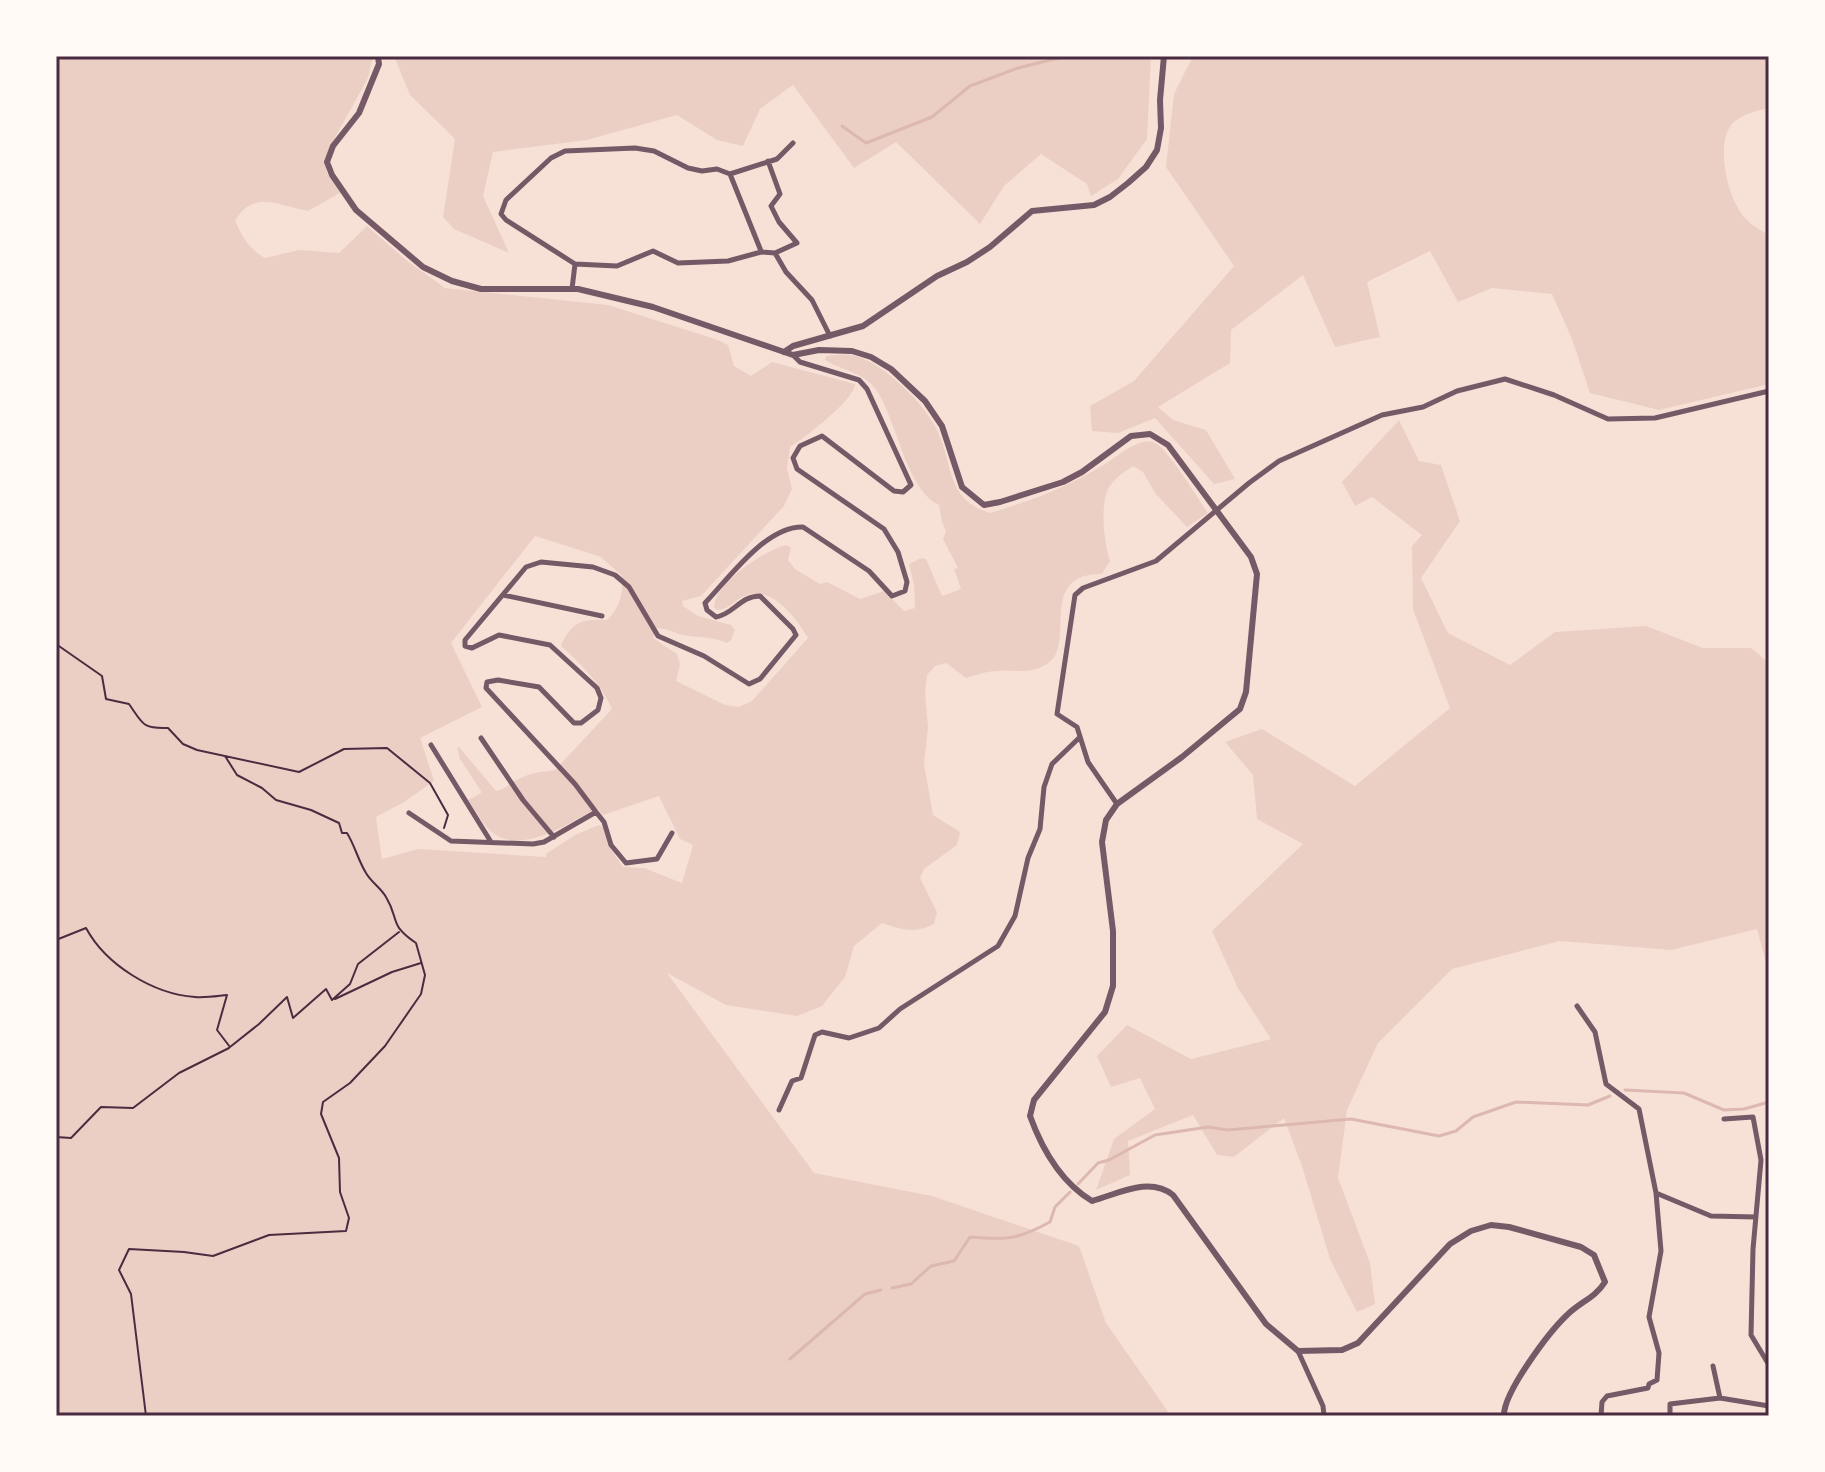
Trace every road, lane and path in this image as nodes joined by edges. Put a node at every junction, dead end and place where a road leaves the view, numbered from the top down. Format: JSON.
{"nodes":[{"id":1,"x":378,"y":56,"type":"edge"},
{"id":2,"x":1164,"y":56,"type":"edge"},
{"id":3,"x":793,"y":143,"type":"dead end"},
{"id":4,"x":768,"y":161,"type":"junction"},
{"id":5,"x":730,"y":174,"type":"junction"},
{"id":6,"x":761,"y":252,"type":"junction"},
{"id":7,"x":775,"y":253,"type":"junction"},
{"id":8,"x":575,"y":264,"type":"junction"},
{"id":9,"x":572,"y":289,"type":"junction"},
{"id":10,"x":830,"y":336,"type":"junction"},
{"id":11,"x":784,"y":352,"type":"junction"},
{"id":12,"x":793,"y":355,"type":"junction"},
{"id":13,"x":1769,"y":391,"type":"edge"},
{"id":14,"x":1217,"y":512,"type":"junction"},
{"id":15,"x":503,"y":595,"type":"junction"},
{"id":16,"x":602,"y":616,"type":"dead end"},
{"id":17,"x":56,"y":644,"type":"edge"},
{"id":18,"x":1081,"y":736,"type":"junction"},
{"id":19,"x":481,"y":738,"type":"dead end"},
{"id":20,"x":431,"y":745,"type":"dead end"},
{"id":21,"x":225,"y":756,"type":"junction"},
{"id":22,"x":1117,"y":804,"type":"junction"},
{"id":23,"x":596,"y":812,"type":"junction"},
{"id":24,"x":409,"y":813,"type":"dead end"},
{"id":25,"x":672,"y":833,"type":"dead end"},
{"id":26,"x":442,"y":836,"type":"junction"},
{"id":27,"x":554,"y":837,"type":"junction"},
{"id":28,"x":491,"y":842,"type":"junction"},
{"id":29,"x":399,"y":932,"type":"junction"},
{"id":30,"x":56,"y":940,"type":"edge"},
{"id":31,"x":422,"y":963,"type":"junction"},
{"id":32,"x":332,"y":1000,"type":"junction"},
{"id":33,"x":1577,"y":1006,"type":"dead end"},
{"id":34,"x":230,"y":1047,"type":"junction"},
{"id":35,"x":779,"y":1110,"type":"dead end"},
{"id":36,"x":1724,"y":1119,"type":"dead end"},
{"id":37,"x":56,"y":1137,"type":"edge"},
{"id":38,"x":1656,"y":1193,"type":"junction"},
{"id":39,"x":1756,"y":1217,"type":"junction"},
{"id":40,"x":1298,"y":1351,"type":"junction"},
{"id":41,"x":1769,"y":1365,"type":"edge"},
{"id":42,"x":1713,"y":1366,"type":"dead end"},
{"id":43,"x":1720,"y":1398,"type":"junction"},
{"id":44,"x":1769,"y":1406,"type":"edge"},
{"id":45,"x":146,"y":1416,"type":"edge"},
{"id":46,"x":1324,"y":1416,"type":"edge"},
{"id":47,"x":1504,"y":1416,"type":"edge"},
{"id":48,"x":1601,"y":1416,"type":"edge"},
{"id":49,"x":1670,"y":1416,"type":"edge"}],
"edges":[{"from":1,"to":9,"type":"street"},
{"from":2,"to":10,"type":"street"},
{"from":3,"to":4,"type":"street"},
{"from":4,"to":5,"type":"street"},
{"from":4,"to":7,"type":"street"},
{"from":5,"to":6,"type":"street"},
{"from":5,"to":8,"type":"street"},
{"from":6,"to":7,"type":"street"},
{"from":6,"to":8,"type":"street"},
{"from":7,"to":10,"type":"street"},
{"from":8,"to":9,"type":"street"},
{"from":9,"to":11,"type":"street"},
{"from":10,"to":11,"type":"street"},
{"from":11,"to":12,"type":"street"},
{"from":12,"to":14,"type":"street"},
{"from":12,"to":15,"type":"street"},
{"from":13,"to":14,"type":"street"},
{"from":14,"to":18,"type":"street"},
{"from":14,"to":22,"type":"street"},
{"from":15,"to":16,"type":"street"},
{"from":15,"to":23,"type":"street"},
{"from":17,"to":21,"type":"path"},
{"from":18,"to":22,"type":"street"},
{"from":18,"to":35,"type":"street"},
{"from":19,"to":27,"type":"street"},
{"from":20,"to":28,"type":"street"},
{"from":21,"to":26,"type":"path"},
{"from":21,"to":29,"type":"path"},
{"from":22,"to":40,"type":"street"},
{"from":23,"to":25,"type":"street"},
{"from":23,"to":27,"type":"street"},
{"from":24,"to":26,"type":"street"},
{"from":26,"to":28,"type":"street"},
{"from":27,"to":28,"type":"street"},
{"from":29,"to":31,"type":"path"},
{"from":29,"to":32,"type":"path"},
{"from":30,"to":34,"type":"path"},
{"from":31,"to":32,"type":"path"},
{"from":31,"to":45,"type":"path"},
{"from":32,"to":34,"type":"path"},
{"from":33,"to":38,"type":"street"},
{"from":34,"to":37,"type":"path"},
{"from":36,"to":39,"type":"street"},
{"from":38,"to":39,"type":"street"},
{"from":38,"to":48,"type":"street"},
{"from":39,"to":41,"type":"street"},
{"from":40,"to":46,"type":"street"},
{"from":40,"to":47,"type":"street"},
{"from":42,"to":43,"type":"street"},
{"from":43,"to":44,"type":"street"},
{"from":43,"to":49,"type":"street"}]}
